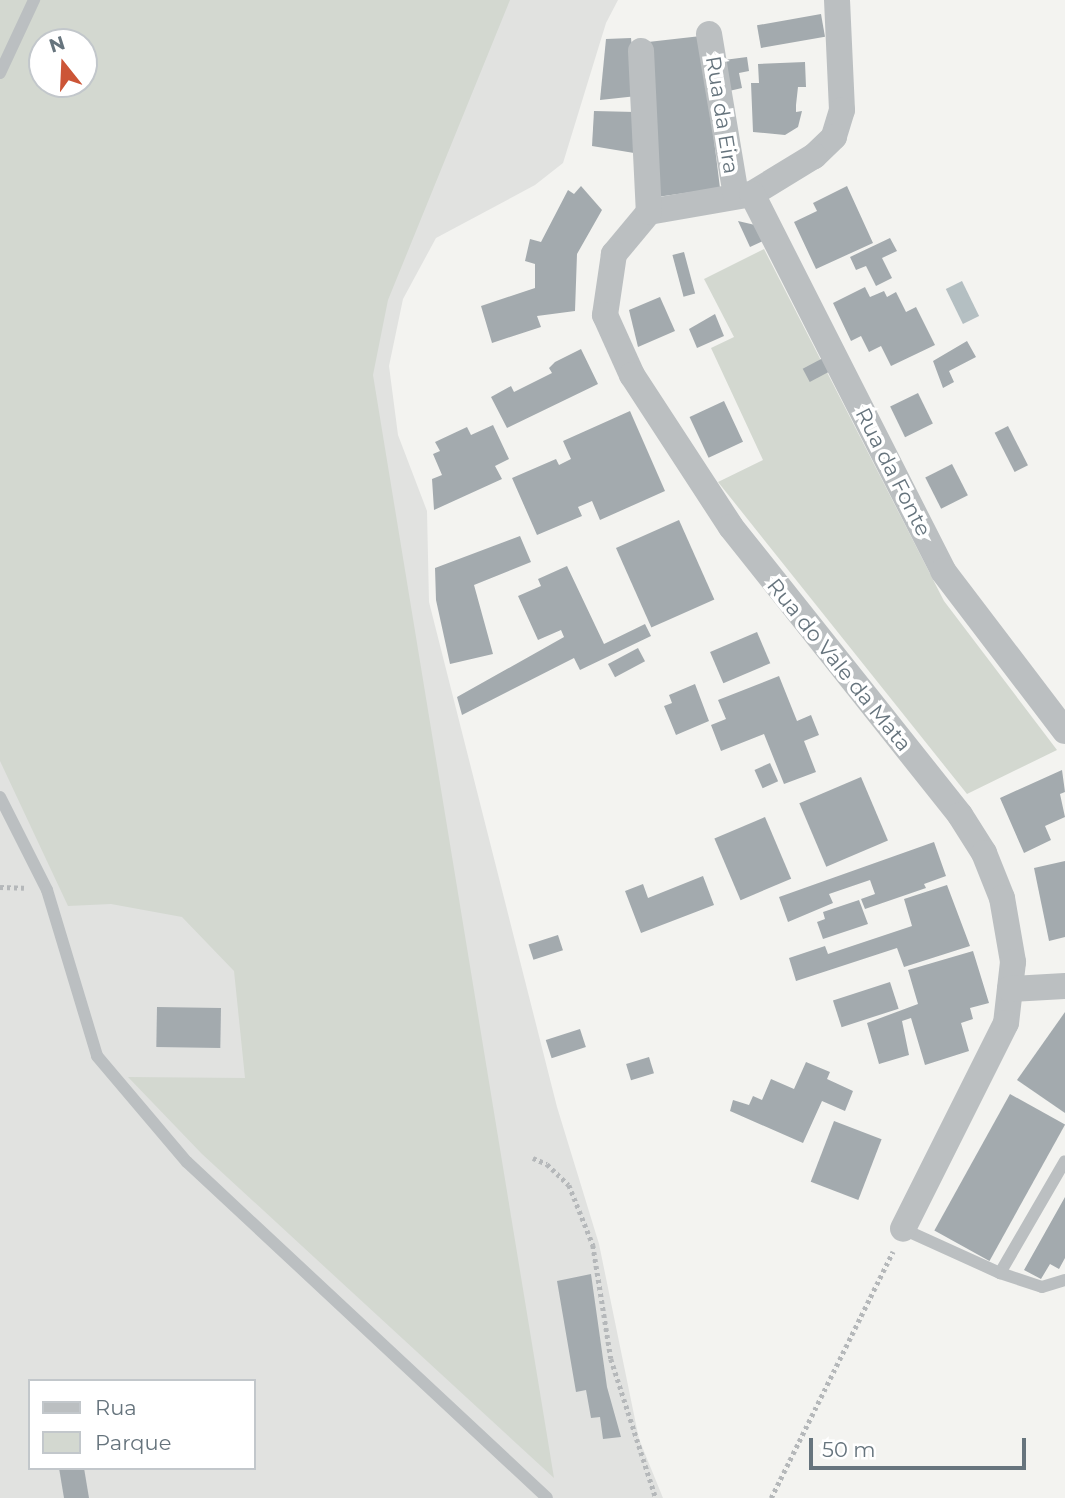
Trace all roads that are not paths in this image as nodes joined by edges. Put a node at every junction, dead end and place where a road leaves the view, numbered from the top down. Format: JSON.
{"nodes":[{"id":1,"x":34,"y":0,"type":"edge"},
{"id":2,"x":837,"y":0,"type":"edge"},
{"id":3,"x":709,"y":34,"type":"dead end"},
{"id":4,"x":640,"y":51,"type":"dead end"},
{"id":5,"x":0,"y":73,"type":"edge"},
{"id":6,"x":744,"y":195,"type":"junction"},
{"id":7,"x":649,"y":212,"type":"junction"},
{"id":8,"x":1065,"y":731,"type":"edge"},
{"id":9,"x":0,"y":797,"type":"edge"},
{"id":10,"x":1065,"y":986,"type":"edge"},
{"id":11,"x":1010,"y":989,"type":"junction"},
{"id":12,"x":1065,"y":1161,"type":"edge"},
{"id":13,"x":903,"y":1229,"type":"joint"},
{"id":14,"x":1000,"y":1273,"type":"junction"},
{"id":15,"x":1065,"y":1280,"type":"edge"},
{"id":16,"x":547,"y":1498,"type":"edge"}],
"edges":[{"from":1,"to":5,"type":"lane"},
{"from":2,"to":6,"type":"street"},
{"from":3,"to":6,"type":"street","name":"Rua da Eira"},
{"from":4,"to":7,"type":"street"},
{"from":6,"to":7,"type":"street"},
{"from":6,"to":8,"type":"street","name":"Rua da Fonte"},
{"from":7,"to":11,"type":"street","name":"Rua do Vale da Mata"},
{"from":9,"to":16,"type":"lane"},
{"from":10,"to":11,"type":"street"},
{"from":11,"to":13,"type":"street","name":"Rua do Vale da Mata"},
{"from":12,"to":14,"type":"lane"},
{"from":13,"to":14,"type":"lane"},
{"from":14,"to":15,"type":"lane"}]}
